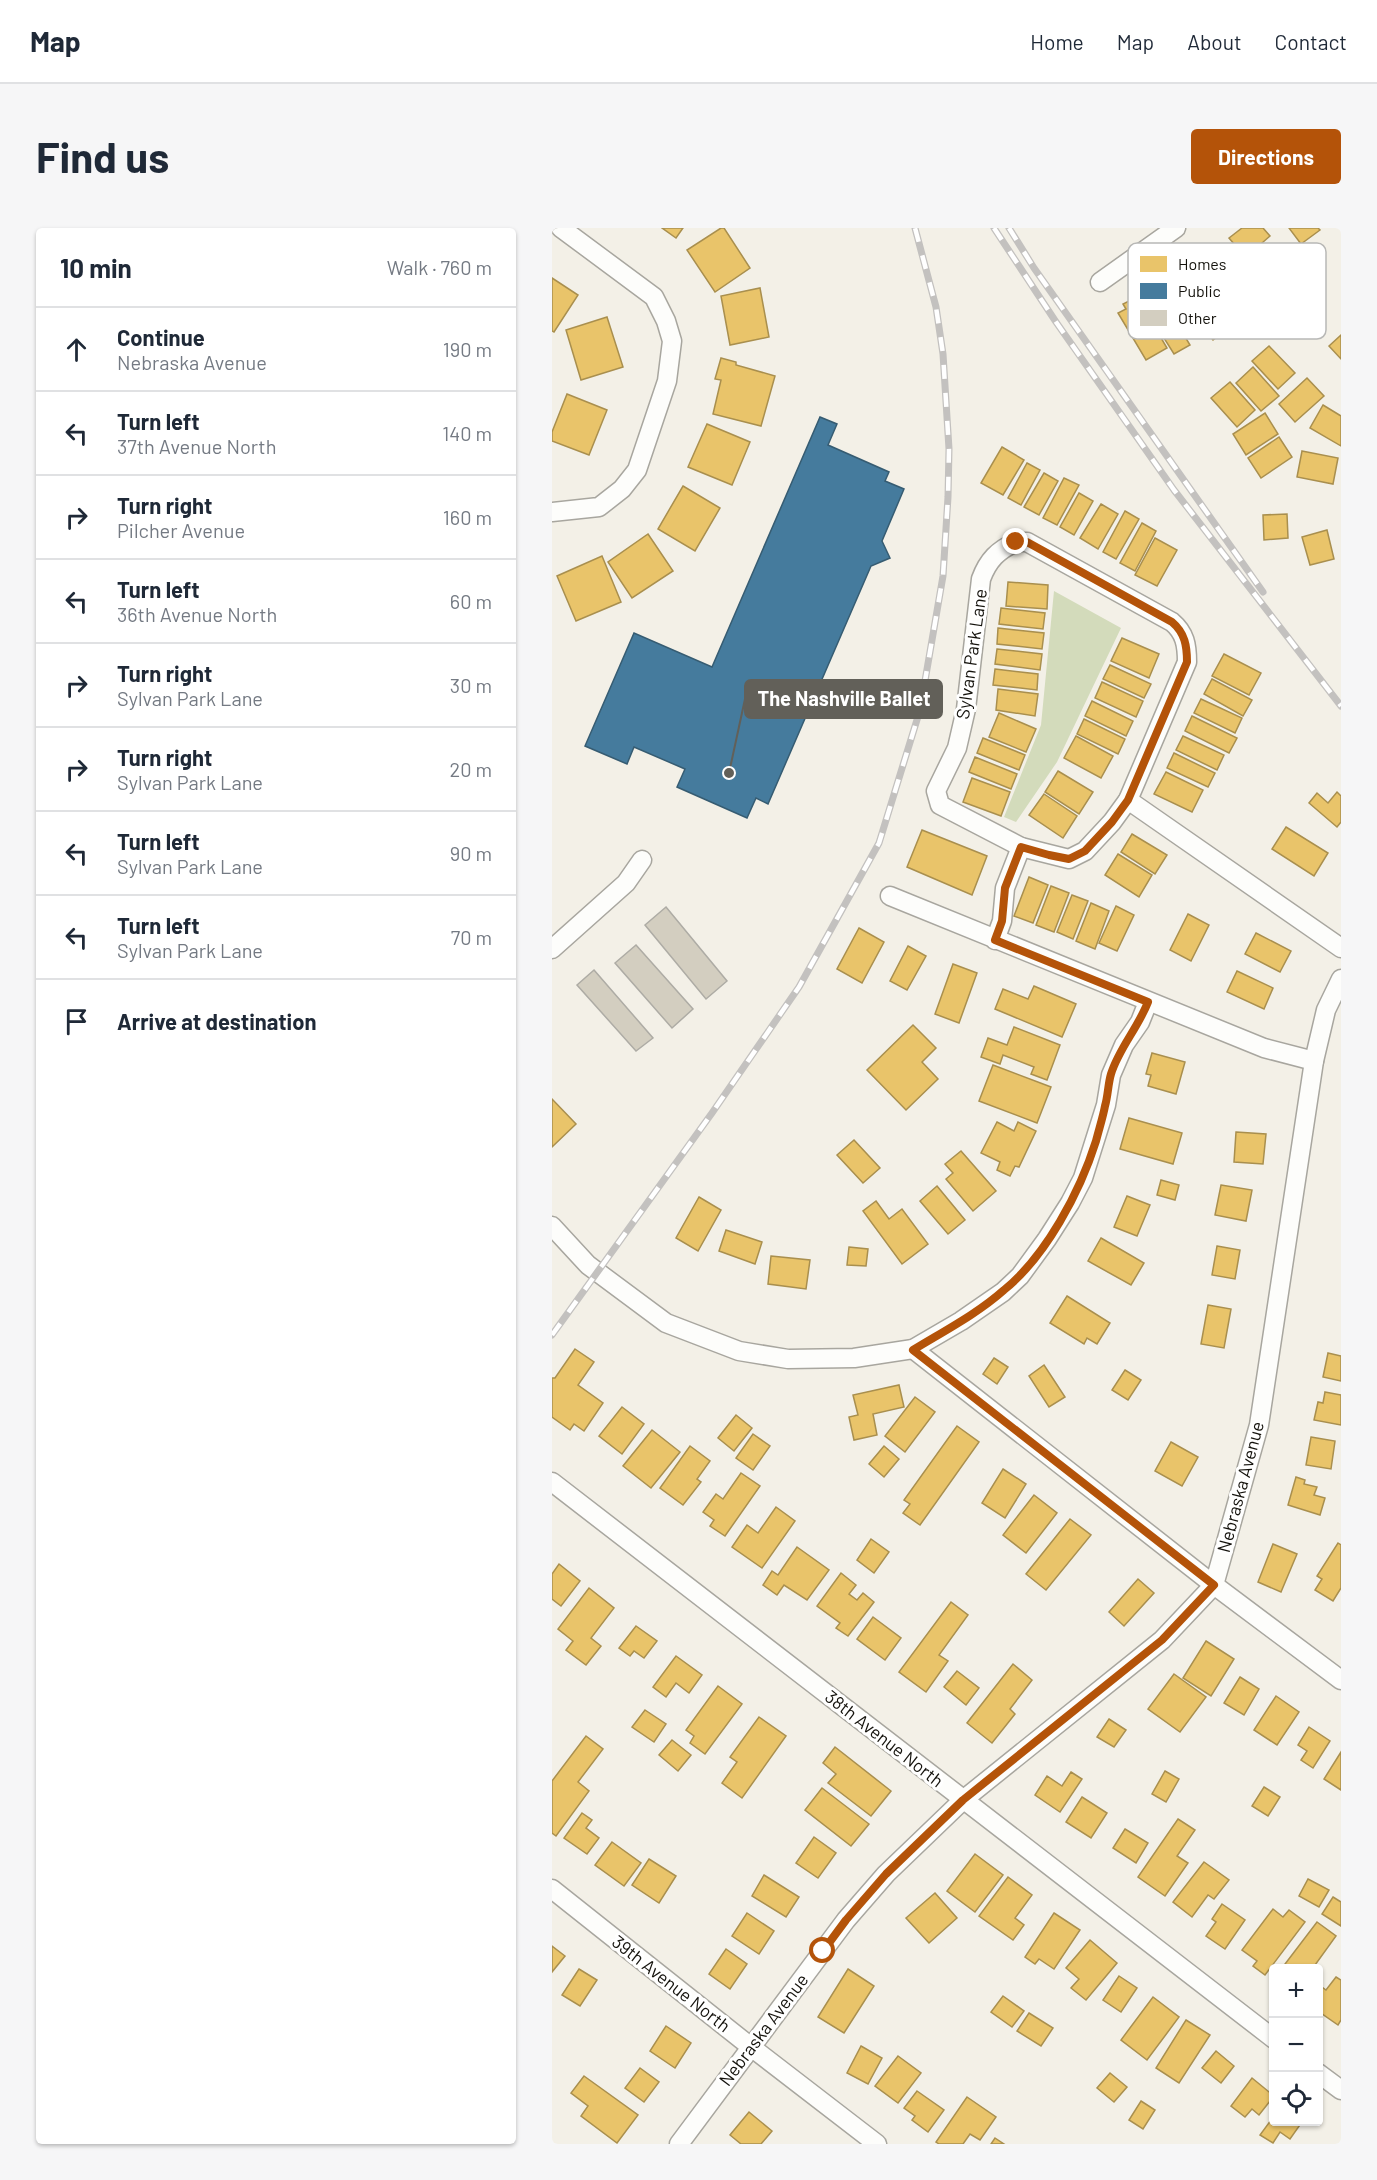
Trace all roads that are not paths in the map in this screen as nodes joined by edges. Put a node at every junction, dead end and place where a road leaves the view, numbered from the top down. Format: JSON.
{"nodes":[{"id":1,"x":561,"y":228,"type":"edge"},
{"id":2,"x":1176,"y":228,"type":"edge"},
{"id":3,"x":1155,"y":243,"type":"edge"},
{"id":4,"x":1128,"y":262,"type":"edge"},
{"id":5,"x":1100,"y":282,"type":"dead end"},
{"id":6,"x":552,"y":512,"type":"edge"},
{"id":7,"x":1128,"y":800,"type":"junction"},
{"id":8,"x":1021,"y":847,"type":"junction"},
{"id":9,"x":642,"y":860,"type":"dead end"},
{"id":10,"x":890,"y":896,"type":"dead end"},
{"id":11,"x":995,"y":940,"type":"junction"},
{"id":12,"x":1341,"y":948,"type":"edge"},
{"id":13,"x":552,"y":949,"type":"edge"},
{"id":14,"x":1341,"y":979,"type":"edge"},
{"id":15,"x":1148,"y":1002,"type":"junction"},
{"id":16,"x":1314,"y":1061,"type":"junction"},
{"id":17,"x":552,"y":1226,"type":"edge"},
{"id":18,"x":913,"y":1350,"type":"junction"},
{"id":19,"x":552,"y":1482,"type":"edge"},
{"id":20,"x":1214,"y":1585,"type":"junction"},
{"id":21,"x":1341,"y":1680,"type":"edge"},
{"id":22,"x":963,"y":1800,"type":"junction"},
{"id":23,"x":552,"y":1889,"type":"edge"},
{"id":24,"x":1269,"y":2035,"type":"edge"},
{"id":25,"x":751,"y":2047,"type":"junction"},
{"id":26,"x":1323,"y":2077,"type":"edge"},
{"id":27,"x":1341,"y":2091,"type":"edge"},
{"id":28,"x":679,"y":2144,"type":"edge"},
{"id":29,"x":877,"y":2144,"type":"edge"}],
"edges":[{"from":1,"to":6,"type":"street"},
{"from":2,"to":3,"type":"street"},
{"from":4,"to":5,"type":"street"},
{"from":7,"to":8,"type":"street","name":"Sylvan Park Lane"},
{"from":7,"to":8,"type":"street","name":"Sylvan Park Lane"},
{"from":7,"to":12,"type":"street"},
{"from":8,"to":11,"type":"street"},
{"from":9,"to":13,"type":"street"},
{"from":10,"to":11,"type":"street"},
{"from":11,"to":15,"type":"street"},
{"from":14,"to":16,"type":"street","name":"Nebraska Avenue"},
{"from":15,"to":16,"type":"street"},
{"from":15,"to":18,"type":"street"},
{"from":16,"to":20,"type":"street","name":"Nebraska Avenue"},
{"from":17,"to":18,"type":"street"},
{"from":18,"to":20,"type":"street"},
{"from":19,"to":22,"type":"street","name":"38th Avenue North"},
{"from":20,"to":21,"type":"street"},
{"from":20,"to":22,"type":"street","name":"Nebraska Avenue"},
{"from":22,"to":24,"type":"street","name":"38th Avenue North"},
{"from":22,"to":25,"type":"street","name":"Nebraska Avenue"},
{"from":23,"to":25,"type":"street","name":"39th Avenue North"},
{"from":25,"to":28,"type":"street","name":"Nebraska Avenue"},
{"from":25,"to":29,"type":"street","name":"39th Avenue North"},
{"from":26,"to":27,"type":"street"}]}
